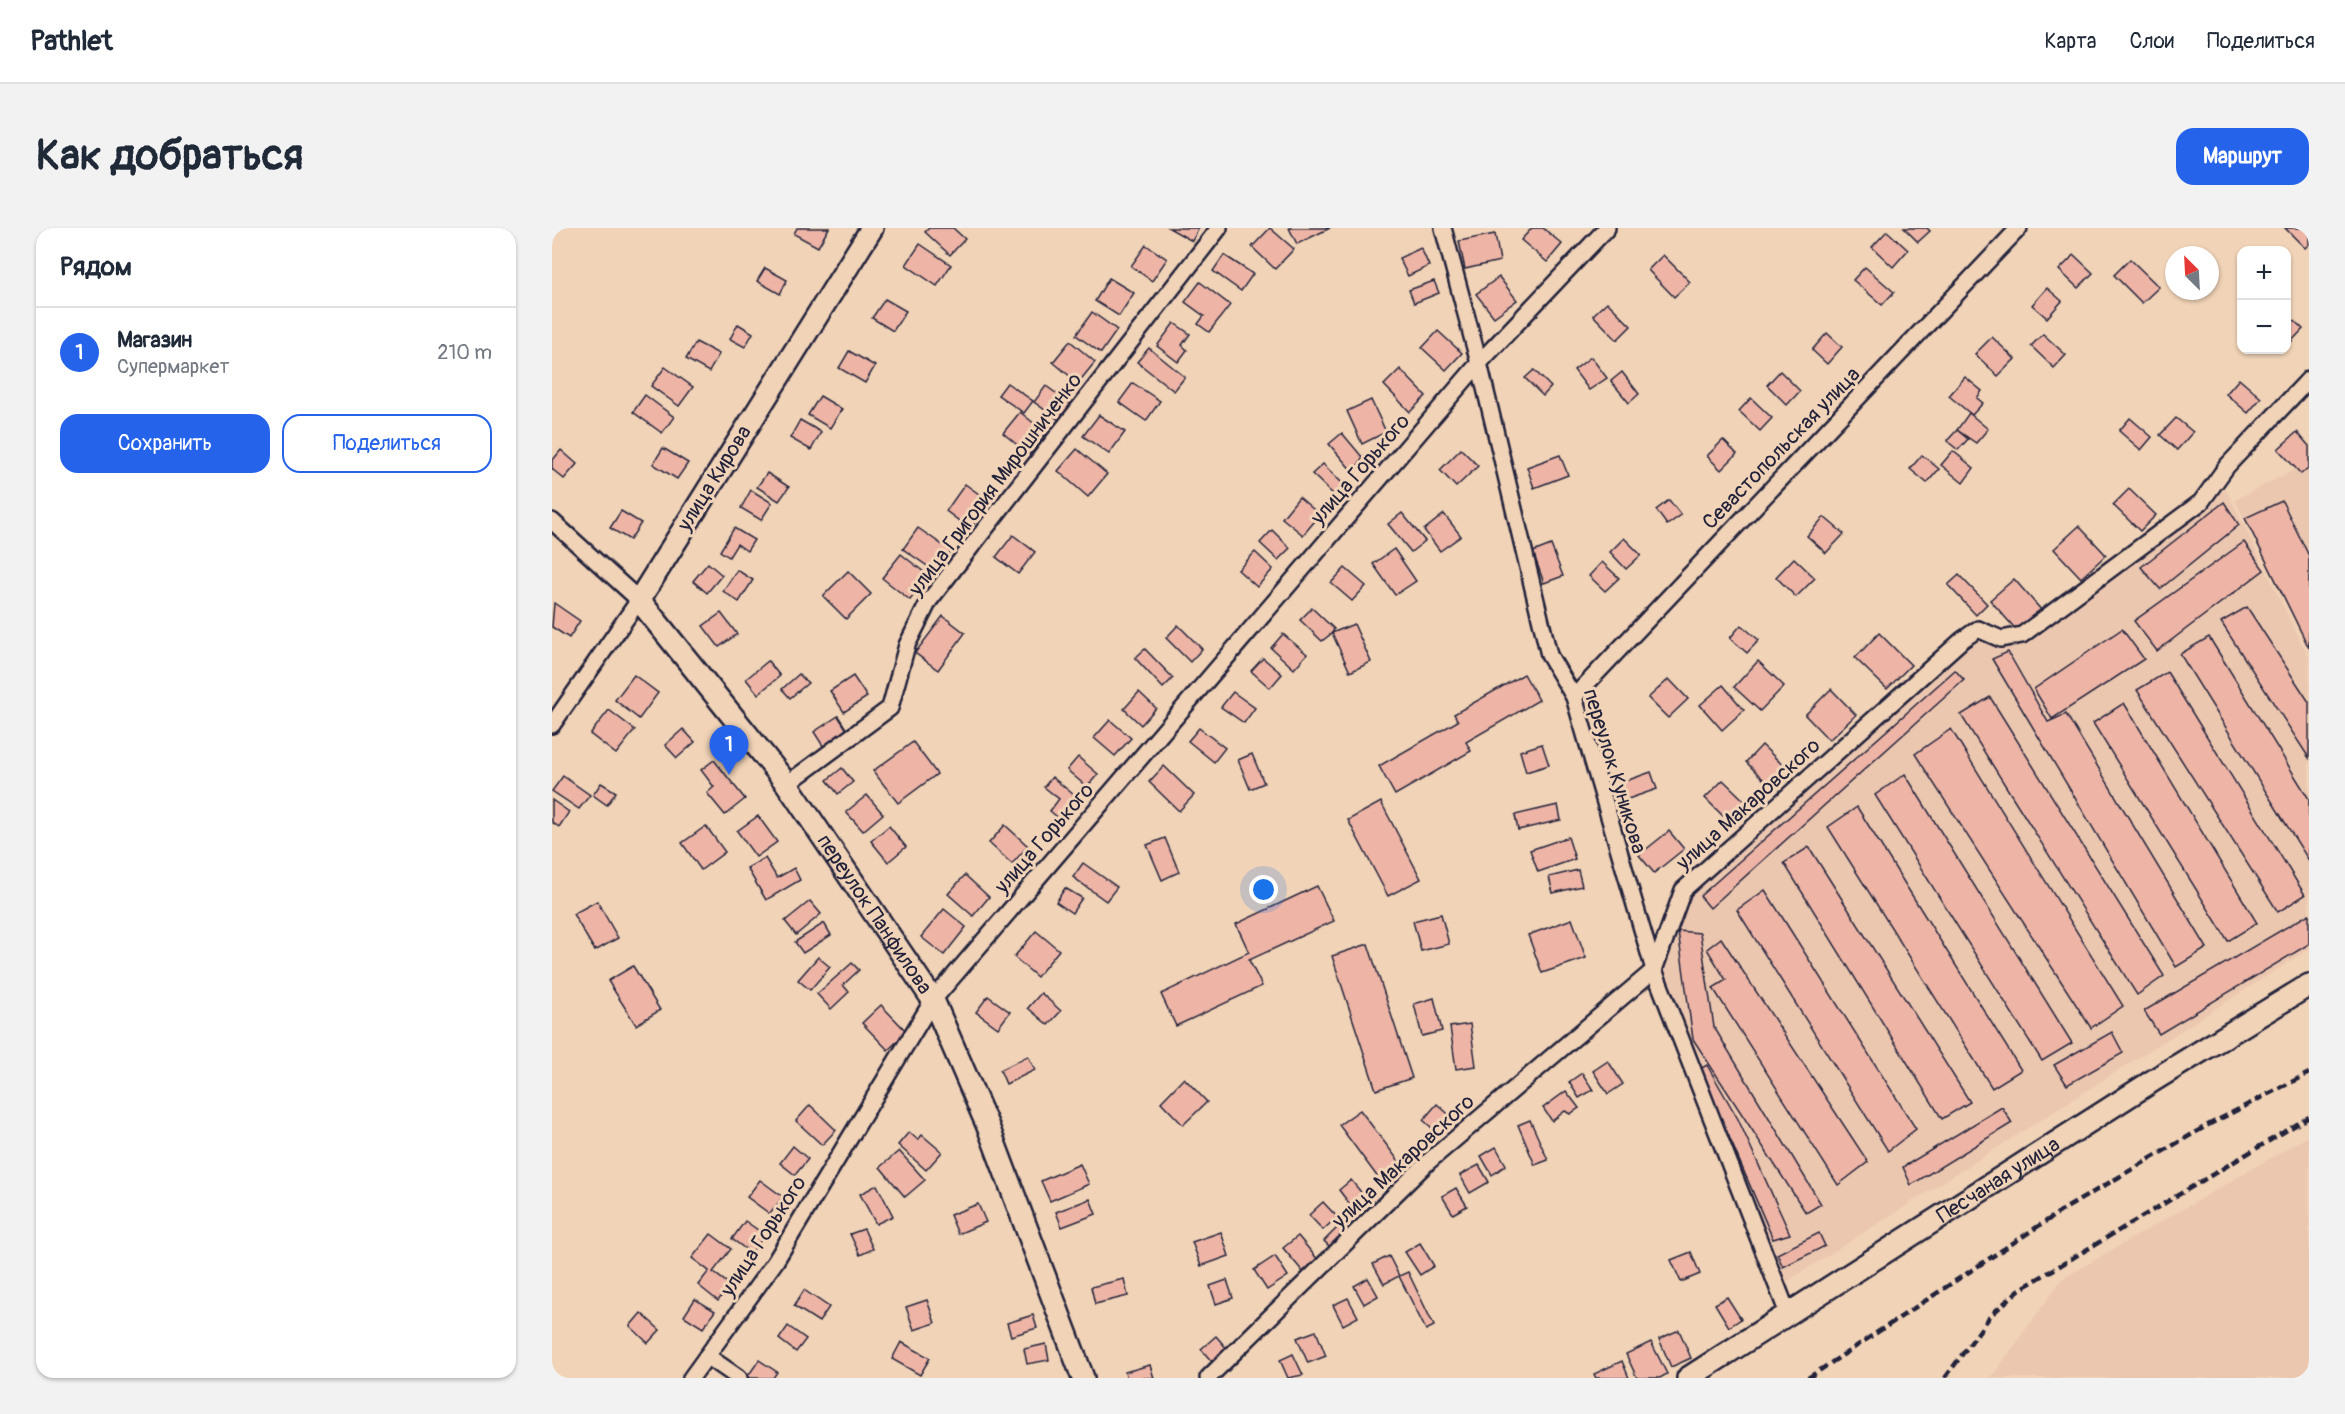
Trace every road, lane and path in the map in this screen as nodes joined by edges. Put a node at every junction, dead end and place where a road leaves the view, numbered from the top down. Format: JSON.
{"nodes":[{"id":1,"x":872,"y":228,"type":"edge"},
{"id":2,"x":1219,"y":228,"type":"edge"},
{"id":3,"x":1443,"y":228,"type":"edge"},
{"id":4,"x":1607,"y":228,"type":"edge"},
{"id":5,"x":2019,"y":228,"type":"edge"},
{"id":6,"x":1479,"y":363,"type":"junction"},
{"id":7,"x":2309,"y":379,"type":"edge"},
{"id":8,"x":552,"y":521,"type":"edge"},
{"id":9,"x":639,"y":600,"type":"junction"},
{"id":10,"x":1574,"y":697,"type":"junction"},
{"id":11,"x":552,"y":725,"type":"edge"},
{"id":12,"x":787,"y":784,"type":"junction"},
{"id":13,"x":1654,"y":970,"type":"junction"},
{"id":14,"x":2309,"y":986,"type":"edge"},
{"id":15,"x":933,"y":1000,"type":"junction"},
{"id":16,"x":1788,"y":1314,"type":"junction"},
{"id":17,"x":707,"y":1356,"type":"junction"},
{"id":18,"x":691,"y":1378,"type":"edge"},
{"id":19,"x":739,"y":1378,"type":"edge"},
{"id":20,"x":1083,"y":1378,"type":"edge"},
{"id":21,"x":1208,"y":1378,"type":"edge"},
{"id":22,"x":1688,"y":1378,"type":"edge"}],
"edges":[{"from":1,"to":9,"type":"street","name":"улица Кирова"},
{"from":2,"to":12,"type":"street","name":"улица Григория Мирошниченко"},
{"from":3,"to":6,"type":"street","name":"переулок Куникова"},
{"from":4,"to":6,"type":"street","name":"улица Горького"},
{"from":5,"to":10,"type":"street","name":"Севастопольская улица"},
{"from":6,"to":10,"type":"street","name":"переулок Куникова"},
{"from":6,"to":15,"type":"street","name":"улица Горького"},
{"from":7,"to":13,"type":"street","name":"улица Макаровского"},
{"from":8,"to":9,"type":"street","name":"переулок Панфилова"},
{"from":9,"to":11,"type":"street","name":"улица Кирова"},
{"from":9,"to":12,"type":"street","name":"переулок Панфилова"},
{"from":10,"to":13,"type":"street","name":"переулок Куникова"},
{"from":12,"to":15,"type":"street","name":"переулок Панфилова"},
{"from":13,"to":16,"type":"street","name":"переулок Куникова"},
{"from":13,"to":21,"type":"street","name":"улица Макаровского"},
{"from":14,"to":16,"type":"street","name":"Песчаная улица"},
{"from":15,"to":17,"type":"street","name":"улица Горького"},
{"from":15,"to":20,"type":"street","name":"переулок Панфилова"},
{"from":16,"to":22,"type":"street","name":"Песчаная улица"},
{"from":17,"to":18,"type":"street","name":"улица Горького"},
{"from":17,"to":19,"type":"street"}]}
